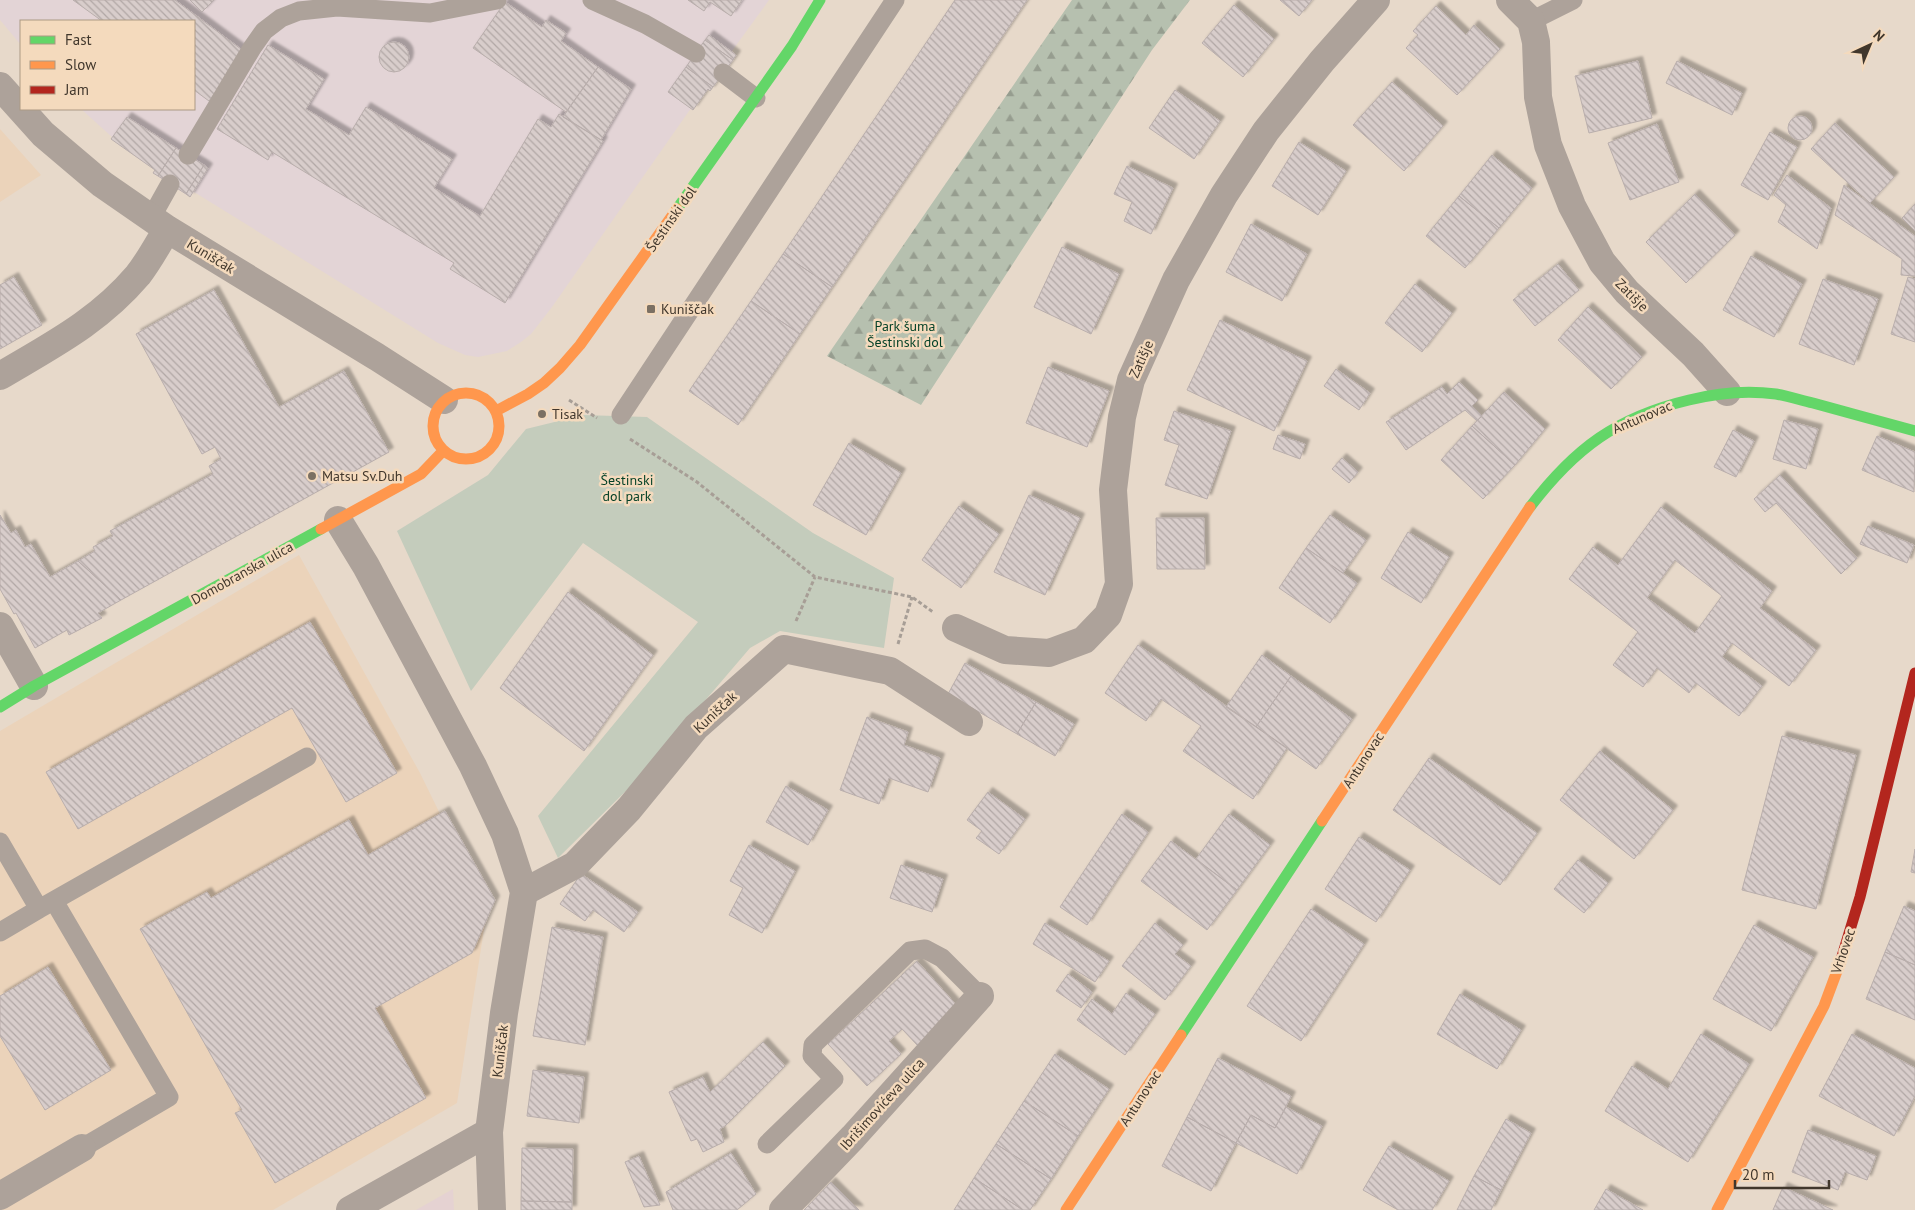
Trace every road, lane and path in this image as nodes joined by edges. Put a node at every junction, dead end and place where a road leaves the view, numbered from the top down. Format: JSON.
{"nodes":[{"id":1,"x":497,"y":0,"type":"edge"},
{"id":2,"x":592,"y":0,"type":"edge"},
{"id":3,"x":820,"y":0,"type":"edge"},
{"id":4,"x":895,"y":0,"type":"edge"},
{"id":5,"x":1376,"y":0,"type":"edge"},
{"id":6,"x":1510,"y":0,"type":"edge"},
{"id":7,"x":1573,"y":0,"type":"edge"},
{"id":8,"x":1531,"y":21,"type":"junction"},
{"id":9,"x":696,"y":53,"type":"dead end"},
{"id":10,"x":723,"y":73,"type":"dead end"},
{"id":11,"x":0,"y":86,"type":"edge"},
{"id":12,"x":756,"y":98,"type":"junction"},
{"id":13,"x":20,"y":107,"type":"edge"},
{"id":14,"x":23,"y":110,"type":"edge"},
{"id":15,"x":188,"y":155,"type":"dead end"},
{"id":16,"x":170,"y":184,"type":"dead end"},
{"id":17,"x":159,"y":224,"type":"junction"},
{"id":18,"x":0,"y":376,"type":"edge"},
{"id":19,"x":1727,"y":392,"type":"junction"},
{"id":20,"x":444,"y":400,"type":"junction"},
{"id":21,"x":496,"y":412,"type":"junction"},
{"id":22,"x":621,"y":415,"type":"dead end"},
{"id":23,"x":1915,"y":431,"type":"edge"},
{"id":24,"x":443,"y":451,"type":"junction"},
{"id":25,"x":697,"y":482,"type":"dead end"},
{"id":26,"x":338,"y":520,"type":"junction"},
{"id":27,"x":815,"y":578,"type":"junction"},
{"id":28,"x":912,"y":597,"type":"junction"},
{"id":29,"x":0,"y":626,"type":"edge"},
{"id":30,"x":956,"y":628,"type":"joint"},
{"id":31,"x":784,"y":649,"type":"junction"},
{"id":32,"x":890,"y":671,"type":"junction"},
{"id":33,"x":1915,"y":673,"type":"edge"},
{"id":34,"x":34,"y":686,"type":"junction"},
{"id":35,"x":0,"y":707,"type":"edge"},
{"id":36,"x":969,"y":722,"type":"dead end"},
{"id":37,"x":307,"y":757,"type":"dead end"},
{"id":38,"x":0,"y":842,"type":"edge"},
{"id":39,"x":524,"y":892,"type":"junction"},
{"id":40,"x":47,"y":905,"type":"junction"},
{"id":41,"x":0,"y":932,"type":"edge"},
{"id":42,"x":980,"y":996,"type":"joint"},
{"id":43,"x":489,"y":1132,"type":"junction"},
{"id":44,"x":766,"y":1144,"type":"dead end"},
{"id":45,"x":82,"y":1148,"type":"joint"},
{"id":46,"x":0,"y":1196,"type":"edge"},
{"id":47,"x":350,"y":1210,"type":"edge"},
{"id":48,"x":492,"y":1210,"type":"edge"},
{"id":49,"x":783,"y":1210,"type":"edge"},
{"id":50,"x":1066,"y":1210,"type":"edge"},
{"id":51,"x":1717,"y":1210,"type":"edge"}],
"edges":[{"from":1,"to":15,"type":"lane"},
{"from":2,"to":9,"type":"lane"},
{"from":3,"to":12,"type":"street","name":"Šestinski dol"},
{"from":4,"to":22,"type":"lane"},
{"from":5,"to":30,"type":"street","name":"Zatišje"},
{"from":6,"to":8,"type":"street"},
{"from":7,"to":8,"type":"lane"},
{"from":8,"to":19,"type":"street","name":"Zatišje"},
{"from":10,"to":12,"type":"lane"},
{"from":11,"to":13,"type":"street","name":"Kuniščak"},
{"from":12,"to":21,"type":"street","name":"Šestinski dol"},
{"from":14,"to":17,"type":"street","name":"Kuniščak"},
{"from":16,"to":17,"type":"lane"},
{"from":17,"to":18,"type":"street"},
{"from":17,"to":20,"type":"street","name":"Kuniščak"},
{"from":19,"to":23,"type":"street"},
{"from":19,"to":50,"type":"street","name":"Antunovac"},
{"from":20,"to":21,"type":"street"},
{"from":20,"to":24,"type":"street"},
{"from":21,"to":24,"type":"street"},
{"from":24,"to":26,"type":"street","name":"Domobranska ulica"},
{"from":25,"to":27,"type":"path"},
{"from":26,"to":34,"type":"street","name":"Domobranska ulica"},
{"from":26,"to":39,"type":"street","name":"Kuniščak"},
{"from":27,"to":28,"type":"path"},
{"from":27,"to":31,"type":"path"},
{"from":28,"to":30,"type":"path"},
{"from":28,"to":32,"type":"path"},
{"from":29,"to":34,"type":"street"},
{"from":31,"to":32,"type":"street"},
{"from":31,"to":39,"type":"street","name":"Kuniščak"},
{"from":32,"to":36,"type":"street"},
{"from":33,"to":51,"type":"street","name":"Vrhovec"},
{"from":34,"to":35,"type":"street","name":"Domobranska ulica"},
{"from":37,"to":40,"type":"lane"},
{"from":38,"to":40,"type":"lane"},
{"from":39,"to":43,"type":"street","name":"Kuniščak"},
{"from":40,"to":41,"type":"lane"},
{"from":40,"to":45,"type":"lane"},
{"from":42,"to":44,"type":"lane"},
{"from":42,"to":49,"type":"street","name":"Ibrišimovićeva ulica"},
{"from":43,"to":47,"type":"street"},
{"from":43,"to":48,"type":"street","name":"Kuniščak"},
{"from":45,"to":46,"type":"street"}]}
